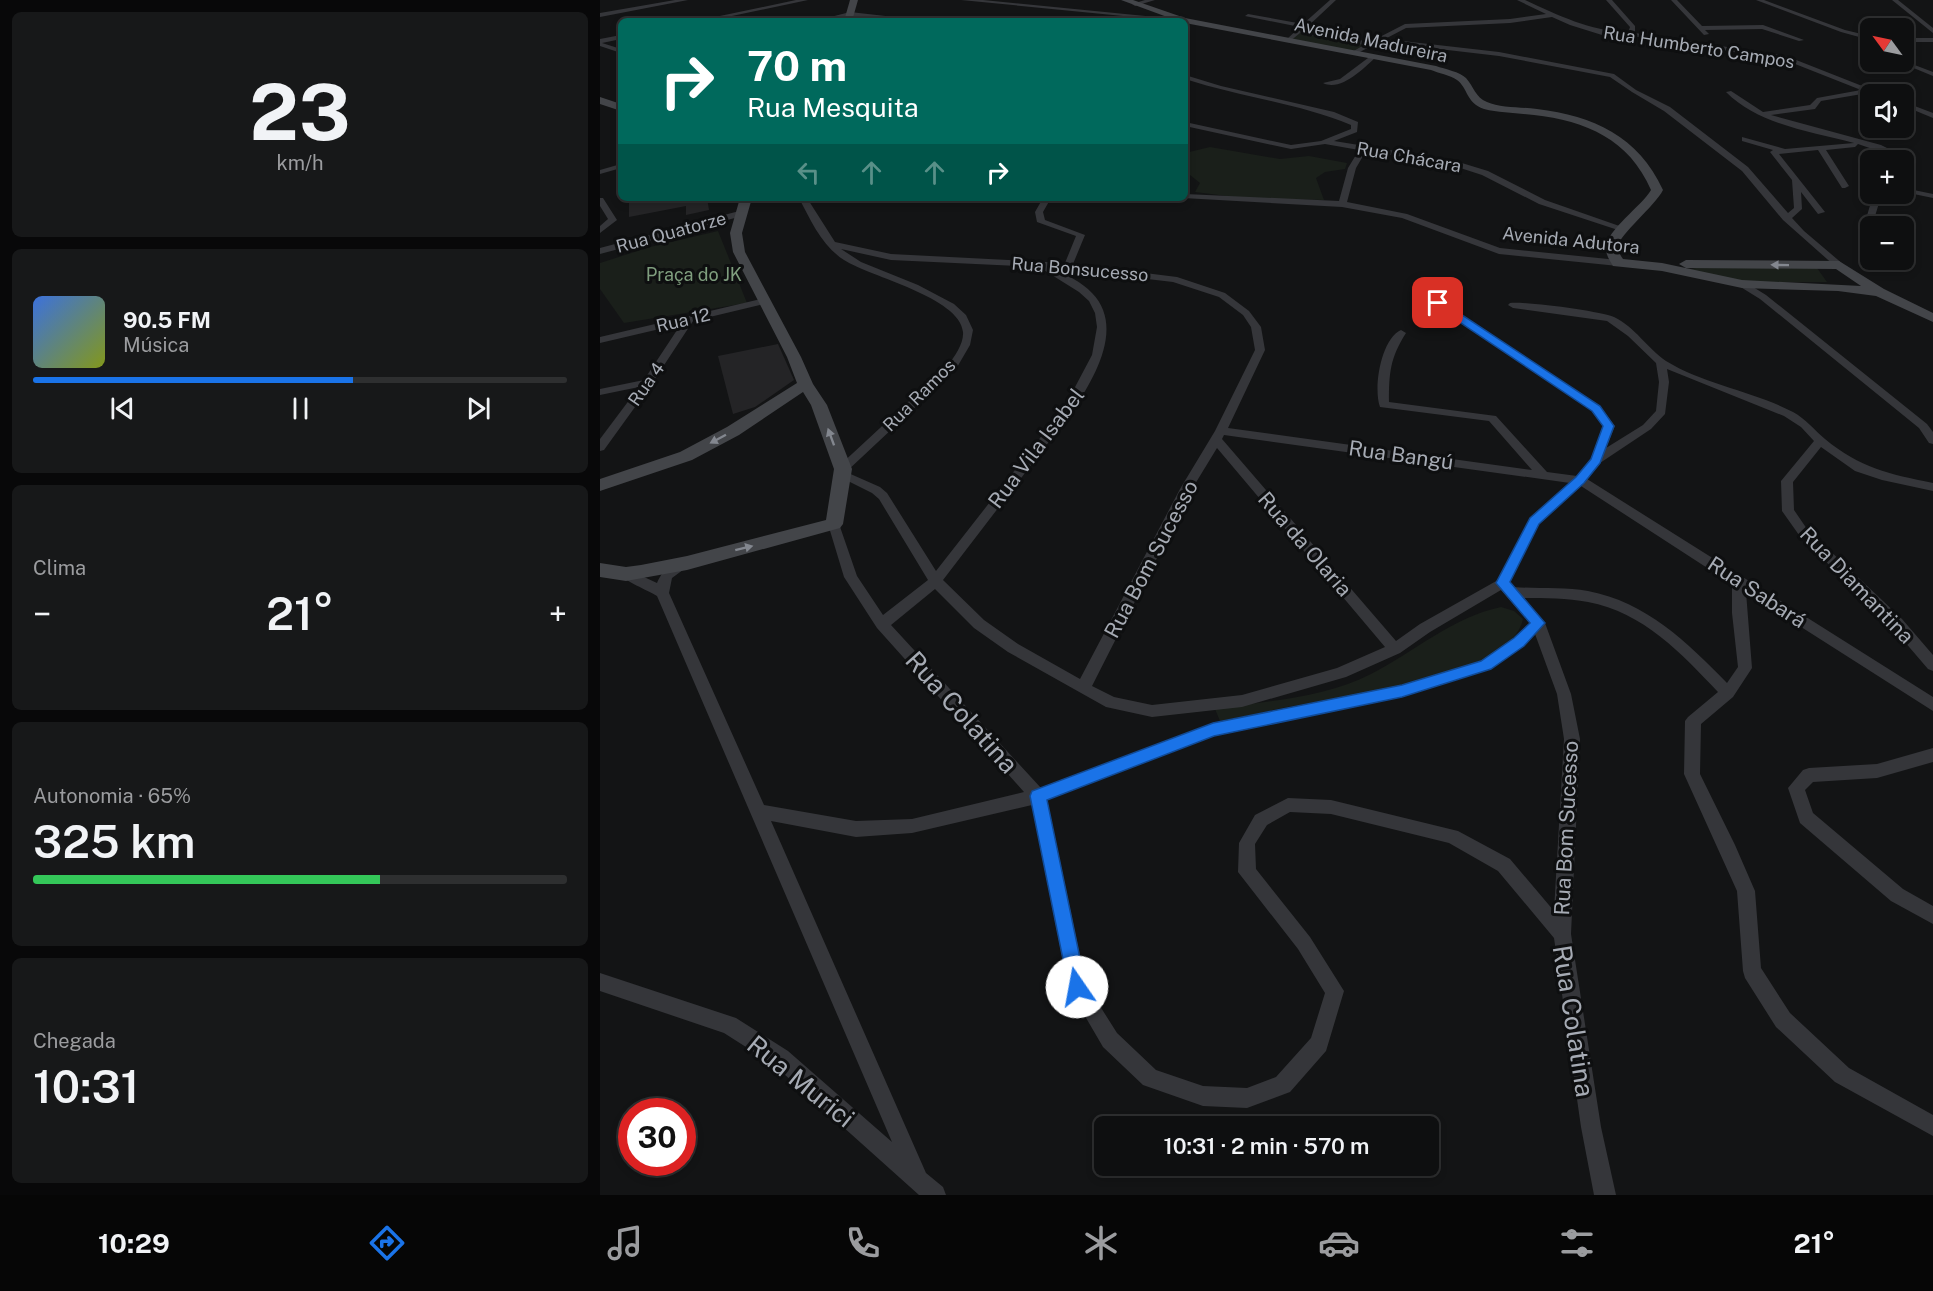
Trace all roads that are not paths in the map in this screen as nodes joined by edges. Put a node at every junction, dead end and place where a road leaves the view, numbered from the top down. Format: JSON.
{"nodes":[{"id":1,"x":685,"y":0,"type":"edge"},
{"id":2,"x":805,"y":0,"type":"edge"},
{"id":3,"x":854,"y":0,"type":"edge"},
{"id":4,"x":964,"y":0,"type":"edge"},
{"id":5,"x":1055,"y":0,"type":"edge"},
{"id":6,"x":1152,"y":0,"type":"edge"},
{"id":7,"x":1333,"y":0,"type":"edge"},
{"id":8,"x":1520,"y":0,"type":"edge"},
{"id":9,"x":1611,"y":0,"type":"edge"},
{"id":10,"x":1674,"y":0,"type":"edge"},
{"id":11,"x":1759,"y":0,"type":"edge"},
{"id":12,"x":1894,"y":0,"type":"edge"},
{"id":13,"x":1130,"y":2,"type":"edge"},
{"id":14,"x":1043,"y":8,"type":"junction"},
{"id":15,"x":631,"y":10,"type":"junction"},
{"id":16,"x":600,"y":15,"type":"edge"},
{"id":17,"x":1248,"y":15,"type":"dead end"},
{"id":18,"x":1554,"y":15,"type":"junction"},
{"id":19,"x":634,"y":18,"type":"edge"},
{"id":20,"x":714,"y":18,"type":"edge"},
{"id":21,"x":849,"y":18,"type":"edge"},
{"id":22,"x":1160,"y":18,"type":"edge"},
{"id":23,"x":1177,"y":18,"type":"edge"},
{"id":24,"x":1188,"y":21,"type":"edge"},
{"id":25,"x":1302,"y":28,"type":"junction"},
{"id":26,"x":1700,"y":28,"type":"junction"},
{"id":27,"x":1933,"y":31,"type":"edge"},
{"id":28,"x":1628,"y":35,"type":"junction"},
{"id":29,"x":1860,"y":35,"type":"edge"},
{"id":30,"x":618,"y":38,"type":"edge"},
{"id":31,"x":1289,"y":40,"type":"junction"},
{"id":32,"x":1801,"y":40,"type":"dead end"},
{"id":33,"x":1914,"y":40,"type":"edge"},
{"id":34,"x":1933,"y":40,"type":"edge"},
{"id":35,"x":1373,"y":42,"type":"junction"},
{"id":36,"x":600,"y":43,"type":"edge"},
{"id":37,"x":1727,"y":48,"type":"junction"},
{"id":38,"x":618,"y":50,"type":"edge"},
{"id":39,"x":1354,"y":52,"type":"junction"},
{"id":40,"x":1374,"y":56,"type":"junction"},
{"id":41,"x":1914,"y":67,"type":"edge"},
{"id":42,"x":1933,"y":74,"type":"edge"},
{"id":43,"x":1630,"y":77,"type":"dead end"},
{"id":44,"x":1188,"y":78,"type":"edge"},
{"id":45,"x":1326,"y":83,"type":"dead end"},
{"id":46,"x":1860,"y":88,"type":"edge"},
{"id":47,"x":1729,"y":92,"type":"dead end"},
{"id":48,"x":1860,"y":92,"type":"edge"},
{"id":49,"x":1646,"y":97,"type":"junction"},
{"id":50,"x":600,"y":100,"type":"edge"},
{"id":51,"x":618,"y":107,"type":"edge"},
{"id":52,"x":1914,"y":108,"type":"edge"},
{"id":53,"x":1761,"y":114,"type":"junction"},
{"id":54,"x":1933,"y":116,"type":"edge"},
{"id":55,"x":1188,"y":124,"type":"edge"},
{"id":56,"x":1745,"y":139,"type":"dead end"},
{"id":57,"x":1326,"y":142,"type":"junction"},
{"id":58,"x":1866,"y":144,"type":"junction"},
{"id":59,"x":1820,"y":147,"type":"junction"},
{"id":60,"x":1363,"y":149,"type":"junction"},
{"id":61,"x":1782,"y":150,"type":"junction"},
{"id":62,"x":1882,"y":150,"type":"edge"},
{"id":63,"x":618,"y":167,"type":"edge"},
{"id":64,"x":600,"y":172,"type":"edge"},
{"id":65,"x":1796,"y":180,"type":"junction"},
{"id":66,"x":1845,"y":186,"type":"dead end"},
{"id":67,"x":1914,"y":192,"type":"edge"},
{"id":68,"x":1188,"y":196,"type":"edge"},
{"id":69,"x":1933,"y":196,"type":"edge"},
{"id":70,"x":600,"y":200,"type":"edge"},
{"id":71,"x":745,"y":201,"type":"edge"},
{"id":72,"x":805,"y":201,"type":"edge"},
{"id":73,"x":1045,"y":201,"type":"edge"},
{"id":74,"x":1342,"y":204,"type":"junction"},
{"id":75,"x":1821,"y":212,"type":"dead end"},
{"id":76,"x":742,"y":213,"type":"junction"},
{"id":77,"x":1786,"y":218,"type":"junction"},
{"id":78,"x":1624,"y":229,"type":"junction"},
{"id":79,"x":600,"y":231,"type":"edge"},
{"id":80,"x":830,"y":244,"type":"junction"},
{"id":81,"x":600,"y":251,"type":"edge"},
{"id":82,"x":1618,"y":263,"type":"junction"},
{"id":83,"x":1039,"y":264,"type":"junction"},
{"id":84,"x":1839,"y":265,"type":"junction"},
{"id":85,"x":1068,"y":266,"type":"junction"},
{"id":86,"x":1662,"y":267,"type":"junction"},
{"id":87,"x":1743,"y":284,"type":"junction"},
{"id":88,"x":1421,"y":292,"type":"dead end"},
{"id":89,"x":1879,"y":292,"type":"junction"},
{"id":90,"x":765,"y":301,"type":"junction"},
{"id":91,"x":1513,"y":305,"type":"dead end"},
{"id":92,"x":1933,"y":318,"type":"edge"},
{"id":93,"x":689,"y":319,"type":"junction"},
{"id":94,"x":1401,"y":333,"type":"dead end"},
{"id":95,"x":600,"y":340,"type":"edge"},
{"id":96,"x":1661,"y":362,"type":"junction"},
{"id":97,"x":648,"y":382,"type":"junction"},
{"id":98,"x":805,"y":384,"type":"junction"},
{"id":99,"x":600,"y":392,"type":"edge"},
{"id":100,"x":819,"y":405,"type":"junction"},
{"id":101,"x":767,"y":409,"type":"junction"},
{"id":102,"x":1218,"y":435,"type":"junction"},
{"id":103,"x":1933,"y":440,"type":"edge"},
{"id":104,"x":1820,"y":441,"type":"junction"},
{"id":105,"x":600,"y":447,"type":"edge"},
{"id":106,"x":1596,"y":460,"type":"junction"},
{"id":107,"x":842,"y":472,"type":"junction"},
{"id":108,"x":1543,"y":474,"type":"junction"},
{"id":109,"x":1580,"y":480,"type":"junction"},
{"id":110,"x":600,"y":485,"type":"edge"},
{"id":111,"x":1933,"y":487,"type":"edge"},
{"id":112,"x":834,"y":524,"type":"junction"},
{"id":113,"x":687,"y":563,"type":"junction"},
{"id":114,"x":600,"y":570,"type":"edge"},
{"id":115,"x":626,"y":574,"type":"junction"},
{"id":116,"x":1739,"y":580,"type":"junction"},
{"id":117,"x":934,"y":581,"type":"junction"},
{"id":118,"x":1508,"y":588,"type":"junction"},
{"id":119,"x":662,"y":593,"type":"junction"},
{"id":120,"x":1538,"y":623,"type":"junction"},
{"id":121,"x":882,"y":624,"type":"junction"},
{"id":122,"x":1395,"y":649,"type":"junction"},
{"id":123,"x":1933,"y":665,"type":"edge"},
{"id":124,"x":1083,"y":688,"type":"junction"},
{"id":125,"x":1728,"y":693,"type":"junction"},
{"id":126,"x":1933,"y":705,"type":"edge"},
{"id":127,"x":1933,"y":755,"type":"edge"},
{"id":128,"x":1038,"y":796,"type":"junction"},
{"id":129,"x":759,"y":811,"type":"junction"},
{"id":130,"x":1933,"y":915,"type":"edge"},
{"id":131,"x":1562,"y":934,"type":"junction"},
{"id":132,"x":600,"y":982,"type":"edge"},
{"id":133,"x":1933,"y":1126,"type":"edge"},
{"id":134,"x":919,"y":1180,"type":"junction"},
{"id":135,"x":935,"y":1195,"type":"edge"},
{"id":136,"x":1605,"y":1195,"type":"edge"}],
"edges":[{"from":1,"to":15,"type":"street"},
{"from":2,"to":20,"type":"street"},
{"from":3,"to":21,"type":"street"},
{"from":4,"to":14,"type":"street"},
{"from":5,"to":14,"type":"street"},
{"from":6,"to":13,"type":"street"},
{"from":7,"to":25,"type":"street"},
{"from":8,"to":18,"type":"street","name":"Rua Humberto Campos"},
{"from":9,"to":28,"type":"street"},
{"from":10,"to":26,"type":"street"},
{"from":11,"to":29,"type":"street"},
{"from":12,"to":27,"type":"street"},
{"from":13,"to":23,"type":"street","name":"Avenida Madureira"},
{"from":14,"to":22,"type":"street"},
{"from":15,"to":16,"type":"street"},
{"from":15,"to":19,"type":"street"},
{"from":17,"to":25,"type":"street"},
{"from":18,"to":28,"type":"street","name":"Rua Humberto Campos"},
{"from":18,"to":35,"type":"street"},
{"from":24,"to":31,"type":"street","name":"Avenida Madureira"},
{"from":25,"to":31,"type":"street"},
{"from":25,"to":35,"type":"street"},
{"from":26,"to":32,"type":"street"},
{"from":26,"to":37,"type":"street"},
{"from":28,"to":37,"type":"street","name":"Rua Humberto Campos"},
{"from":30,"to":36,"type":"street"},
{"from":31,"to":39,"type":"street","name":"Avenida Madureira"},
{"from":33,"to":34,"type":"street"},
{"from":35,"to":39,"type":"street"},
{"from":35,"to":49,"type":"street"},
{"from":36,"to":38,"type":"street"},
{"from":37,"to":46,"type":"street","name":"Rua Humberto Campos"},
{"from":39,"to":40,"type":"street","name":"Avenida Madureira"},
{"from":40,"to":45,"type":"street"},
{"from":40,"to":78,"type":"street","name":"Avenida Madureira"},
{"from":41,"to":42,"type":"street"},
{"from":43,"to":49,"type":"street"},
{"from":44,"to":57,"type":"street"},
{"from":47,"to":53,"type":"street"},
{"from":48,"to":53,"type":"street"},
{"from":49,"to":77,"type":"street"},
{"from":50,"to":51,"type":"street"},
{"from":52,"to":54,"type":"street"},
{"from":53,"to":58,"type":"street"},
{"from":55,"to":57,"type":"street","name":"Rua Chácara"},
{"from":56,"to":61,"type":"street"},
{"from":57,"to":60,"type":"street","name":"Rua Chácara"},
{"from":58,"to":59,"type":"street"},
{"from":58,"to":62,"type":"street"},
{"from":59,"to":61,"type":"street"},
{"from":59,"to":66,"type":"street"},
{"from":60,"to":74,"type":"street"},
{"from":60,"to":78,"type":"street","name":"Rua Chácara"},
{"from":61,"to":65,"type":"street"},
{"from":63,"to":64,"type":"street"},
{"from":65,"to":75,"type":"street"},
{"from":65,"to":77,"type":"street"},
{"from":67,"to":69,"type":"street"},
{"from":68,"to":74,"type":"street","name":"Avenida Adutora"},
{"from":70,"to":79,"type":"street"},
{"from":71,"to":76,"type":"street"},
{"from":72,"to":80,"type":"street"},
{"from":73,"to":85,"type":"street"},
{"from":74,"to":82,"type":"street","name":"Avenida Adutora"},
{"from":76,"to":81,"type":"street","name":"Rua Quatorze"},
{"from":76,"to":90,"type":"street"},
{"from":77,"to":84,"type":"street"},
{"from":78,"to":82,"type":"street","name":"Avenida Madureira"},
{"from":80,"to":83,"type":"street","name":"Rua Bonsucesso"},
{"from":80,"to":107,"type":"street","name":"Rua Ramos"},
{"from":82,"to":86,"type":"street","name":"Avenida Adutora"},
{"from":83,"to":85,"type":"street","name":"Rua Bonsucesso"},
{"from":83,"to":117,"type":"street","name":"Rua Vila Isabel"},
{"from":84,"to":86,"type":"street","one_way":true},
{"from":84,"to":89,"type":"street"},
{"from":85,"to":102,"type":"street","name":"Rua Bonsucesso"},
{"from":86,"to":87,"type":"street","name":"Avenida Adutora"},
{"from":87,"to":89,"type":"street","name":"Avenida Adutora"},
{"from":87,"to":103,"type":"street"},
{"from":88,"to":106,"type":"street"},
{"from":89,"to":92,"type":"street"},
{"from":90,"to":93,"type":"street","name":"Rua 12"},
{"from":90,"to":98,"type":"street"},
{"from":91,"to":96,"type":"street"},
{"from":93,"to":95,"type":"street","name":"Rua 12"},
{"from":93,"to":97,"type":"street","name":"Rua 4"},
{"from":94,"to":108,"type":"street"},
{"from":96,"to":104,"type":"street"},
{"from":96,"to":106,"type":"street"},
{"from":97,"to":99,"type":"street"},
{"from":97,"to":105,"type":"street","name":"Rua 4"},
{"from":98,"to":100,"type":"street"},
{"from":98,"to":101,"type":"street"},
{"from":100,"to":101,"type":"street"},
{"from":107,"to":100,"type":"street","one_way":true},
{"from":101,"to":110,"type":"street","one_way":true},
{"from":102,"to":108,"type":"street","name":"Rua Bangú"},
{"from":102,"to":122,"type":"street","name":"Rua da Olaria"},
{"from":102,"to":124,"type":"street","name":"Rua Bom Sucesso"},
{"from":104,"to":111,"type":"street"},
{"from":104,"to":123,"type":"street","name":"Rua Diamantina"},
{"from":106,"to":109,"type":"street"},
{"from":107,"to":112,"type":"street"},
{"from":107,"to":117,"type":"street"},
{"from":108,"to":109,"type":"street","name":"Rua Bangú"},
{"from":109,"to":116,"type":"street","name":"Rua Sabará"},
{"from":109,"to":118,"type":"street"},
{"from":113,"to":112,"type":"street","one_way":true},
{"from":112,"to":121,"type":"street","name":"Rua Colatina"},
{"from":113,"to":115,"type":"street"},
{"from":113,"to":119,"type":"street"},
{"from":114,"to":115,"type":"street"},
{"from":115,"to":119,"type":"street"},
{"from":116,"to":125,"type":"street"},
{"from":116,"to":126,"type":"street","name":"Rua Sabará"},
{"from":117,"to":121,"type":"street","name":"Rua Vila Isabel"},
{"from":117,"to":124,"type":"street"},
{"from":118,"to":120,"type":"street","name":"Rua Bom Sucesso"},
{"from":118,"to":122,"type":"street"},
{"from":118,"to":125,"type":"street"},
{"from":119,"to":129,"type":"street"},
{"from":120,"to":128,"type":"street"},
{"from":120,"to":131,"type":"street","name":"Rua Bom Sucesso"},
{"from":121,"to":128,"type":"street","name":"Rua Colatina"},
{"from":122,"to":124,"type":"street"},
{"from":125,"to":133,"type":"street"},
{"from":127,"to":130,"type":"street"},
{"from":128,"to":129,"type":"street"},
{"from":128,"to":131,"type":"street","name":"Rua Colatina"},
{"from":129,"to":134,"type":"street"},
{"from":131,"to":136,"type":"street","name":"Rua Colatina"},
{"from":132,"to":134,"type":"street","name":"Rua Murici"},
{"from":134,"to":135,"type":"street","name":"Rua Murici"}]}
